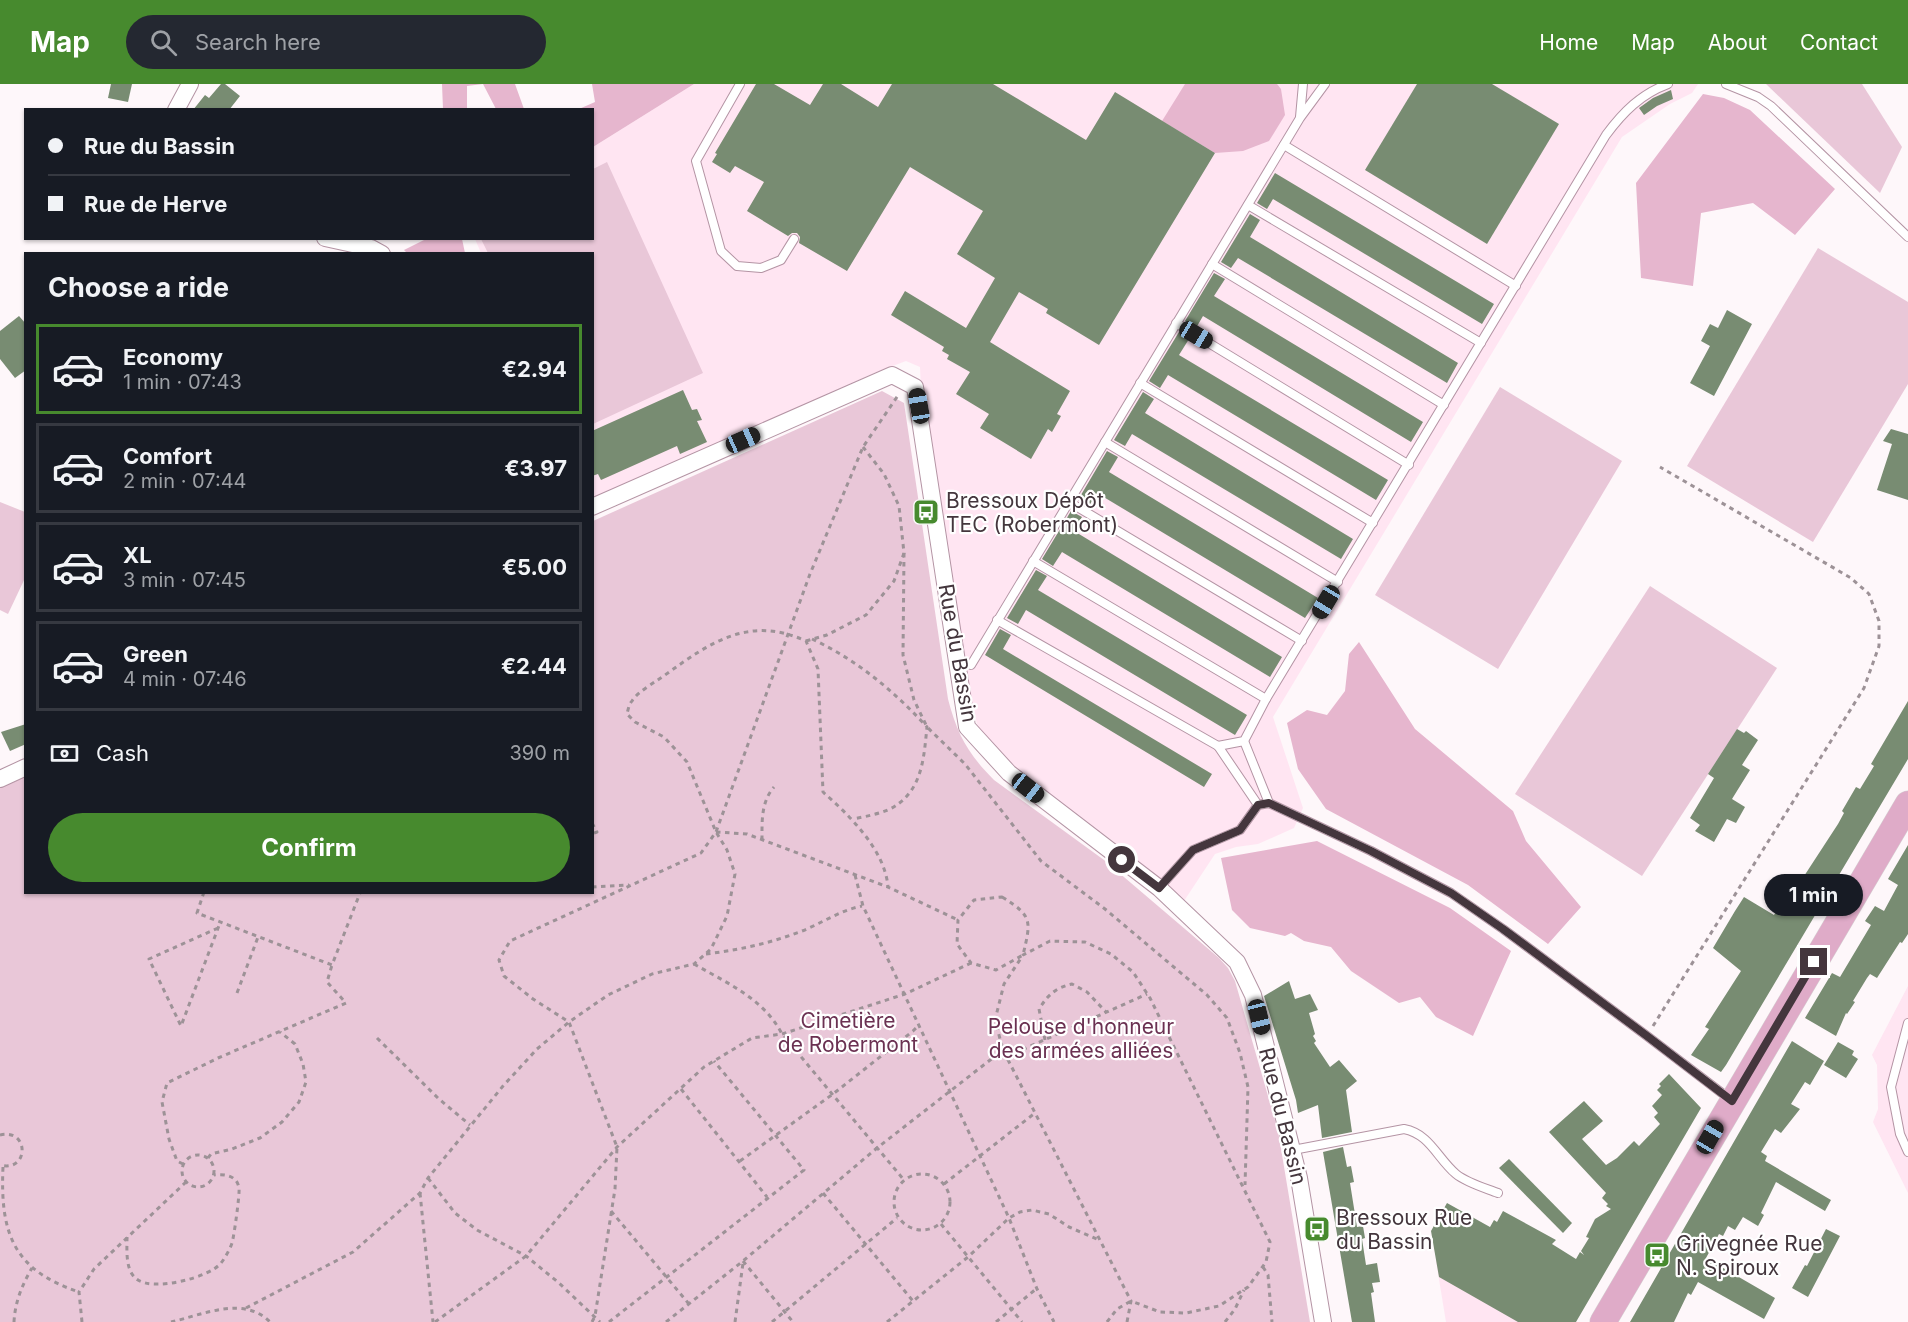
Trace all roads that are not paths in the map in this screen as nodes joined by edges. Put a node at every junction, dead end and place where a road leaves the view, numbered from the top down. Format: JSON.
{"nodes":[{"id":1,"x":190,"y":84,"type":"edge"},
{"id":2,"x":740,"y":84,"type":"edge"},
{"id":3,"x":1303,"y":84,"type":"edge"},
{"id":4,"x":1325,"y":84,"type":"edge"},
{"id":5,"x":1668,"y":84,"type":"edge"},
{"id":6,"x":1726,"y":84,"type":"edge"},
{"id":7,"x":177,"y":108,"type":"edge"},
{"id":8,"x":1300,"y":118,"type":"junction"},
{"id":9,"x":1284,"y":145,"type":"junction"},
{"id":10,"x":1248,"y":205,"type":"junction"},
{"id":11,"x":1908,"y":237,"type":"edge"},
{"id":12,"x":334,"y":240,"type":"edge"},
{"id":13,"x":794,"y":240,"type":"dead end"},
{"id":14,"x":378,"y":252,"type":"edge"},
{"id":15,"x":1212,"y":264,"type":"junction"},
{"id":16,"x":1516,"y":286,"type":"junction"},
{"id":17,"x":1176,"y":323,"type":"junction"},
{"id":18,"x":1481,"y":343,"type":"junction"},
{"id":19,"x":1140,"y":383,"type":"junction"},
{"id":20,"x":1444,"y":405,"type":"junction"},
{"id":21,"x":1105,"y":442,"type":"junction"},
{"id":22,"x":1409,"y":465,"type":"junction"},
{"id":23,"x":1069,"y":502,"type":"junction"},
{"id":24,"x":594,"y":506,"type":"edge"},
{"id":25,"x":1373,"y":523,"type":"junction"},
{"id":26,"x":1033,"y":561,"type":"junction"},
{"id":27,"x":1338,"y":582,"type":"junction"},
{"id":28,"x":998,"y":620,"type":"junction"},
{"id":29,"x":1302,"y":641,"type":"junction"},
{"id":30,"x":971,"y":664,"type":"dead end"},
{"id":31,"x":1266,"y":699,"type":"junction"},
{"id":32,"x":1244,"y":741,"type":"junction"},
{"id":33,"x":1218,"y":747,"type":"junction"},
{"id":34,"x":24,"y":768,"type":"edge"},
{"id":35,"x":0,"y":779,"type":"edge"},
{"id":36,"x":1269,"y":803,"type":"junction"},
{"id":37,"x":1908,"y":804,"type":"edge"},
{"id":38,"x":1258,"y":805,"type":"junction"},
{"id":39,"x":1159,"y":888,"type":"junction"},
{"id":40,"x":1908,"y":1023,"type":"edge"},
{"id":41,"x":1732,"y":1101,"type":"junction"},
{"id":42,"x":1293,"y":1150,"type":"junction"},
{"id":43,"x":1908,"y":1152,"type":"edge"},
{"id":44,"x":1498,"y":1193,"type":"dead end"},
{"id":45,"x":1323,"y":1322,"type":"edge"},
{"id":46,"x":1603,"y":1322,"type":"edge"}],
"edges":[{"from":1,"to":7,"type":"street"},
{"from":2,"to":13,"type":"lane"},
{"from":3,"to":8,"type":"lane"},
{"from":4,"to":8,"type":"lane"},
{"from":5,"to":16,"type":"lane"},
{"from":6,"to":11,"type":"lane"},
{"from":8,"to":9,"type":"lane"},
{"from":9,"to":10,"type":"lane"},
{"from":9,"to":16,"type":"lane"},
{"from":10,"to":15,"type":"lane"},
{"from":10,"to":18,"type":"lane"},
{"from":12,"to":14,"type":"street"},
{"from":15,"to":17,"type":"lane"},
{"from":15,"to":20,"type":"lane"},
{"from":16,"to":18,"type":"lane"},
{"from":17,"to":19,"type":"lane"},
{"from":17,"to":22,"type":"lane"},
{"from":18,"to":20,"type":"lane"},
{"from":19,"to":21,"type":"lane"},
{"from":19,"to":25,"type":"lane"},
{"from":20,"to":22,"type":"lane"},
{"from":21,"to":23,"type":"lane"},
{"from":21,"to":27,"type":"lane"},
{"from":22,"to":25,"type":"lane"},
{"from":23,"to":26,"type":"lane"},
{"from":23,"to":29,"type":"lane"},
{"from":24,"to":39,"type":"street","name":"Rue du Bassin"},
{"from":25,"to":27,"type":"lane"},
{"from":26,"to":28,"type":"lane"},
{"from":26,"to":31,"type":"lane"},
{"from":27,"to":29,"type":"lane"},
{"from":28,"to":30,"type":"lane"},
{"from":28,"to":33,"type":"lane"},
{"from":29,"to":31,"type":"lane"},
{"from":31,"to":32,"type":"lane"},
{"from":32,"to":33,"type":"lane"},
{"from":32,"to":36,"type":"lane"},
{"from":33,"to":38,"type":"lane"},
{"from":34,"to":35,"type":"street"},
{"from":36,"to":38,"type":"lane"},
{"from":36,"to":41,"type":"lane"},
{"from":37,"to":41,"type":"main road"},
{"from":38,"to":39,"type":"lane"},
{"from":39,"to":42,"type":"street","name":"Rue du Bassin"},
{"from":40,"to":43,"type":"lane"},
{"from":41,"to":46,"type":"main road"},
{"from":42,"to":44,"type":"lane"},
{"from":42,"to":45,"type":"street","name":"Rue du Bassin"}]}
